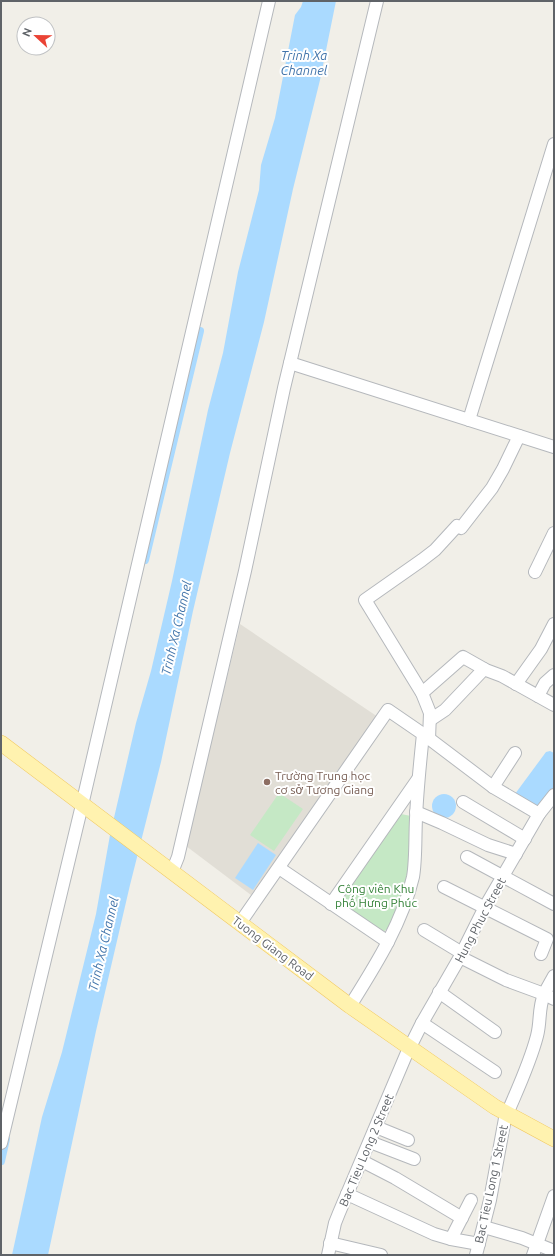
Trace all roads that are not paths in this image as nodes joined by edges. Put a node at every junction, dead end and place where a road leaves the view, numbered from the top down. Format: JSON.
{"nodes":[{"id":1,"x":269,"y":1,"type":"edge"},
{"id":2,"x":377,"y":1,"type":"edge"},
{"id":3,"x":554,"y":144,"type":"edge"},
{"id":4,"x":290,"y":363,"type":"junction"},
{"id":5,"x":469,"y":420,"type":"junction"},
{"id":6,"x":519,"y":436,"type":"junction"},
{"id":7,"x":554,"y":447,"type":"edge"},
{"id":8,"x":554,"y":533,"type":"edge"},
{"id":9,"x":535,"y":572,"type":"dead end"},
{"id":10,"x":554,"y":624,"type":"edge"},
{"id":11,"x":484,"y":669,"type":"junction"},
{"id":12,"x":554,"y":675,"type":"edge"},
{"id":13,"x":516,"y":684,"type":"junction"},
{"id":14,"x":422,"y":693,"type":"junction"},
{"id":15,"x":538,"y":696,"type":"junction"},
{"id":16,"x":554,"y":705,"type":"edge"},
{"id":17,"x":430,"y":720,"type":"junction"},
{"id":18,"x":426,"y":736,"type":"junction"},
{"id":19,"x":1,"y":743,"type":"edge"},
{"id":20,"x":515,"y":753,"type":"dead end"},
{"id":21,"x":418,"y":779,"type":"junction"},
{"id":22,"x":493,"y":787,"type":"junction"},
{"id":23,"x":554,"y":795,"type":"edge"},
{"id":24,"x":463,"y":802,"type":"dead end"},
{"id":25,"x":82,"y":805,"type":"junction"},
{"id":26,"x":416,"y":812,"type":"junction"},
{"id":27,"x":539,"y":814,"type":"junction"},
{"id":28,"x":525,"y":839,"type":"junction"},
{"id":29,"x":516,"y":854,"type":"junction"},
{"id":30,"x":467,"y":857,"type":"dead end"},
{"id":31,"x":279,"y":868,"type":"junction"},
{"id":32,"x":172,"y":872,"type":"junction"},
{"id":33,"x":503,"y":877,"type":"junction"},
{"id":34,"x":444,"y":886,"type":"dead end"},
{"id":35,"x":331,"y":904,"type":"junction"},
{"id":36,"x":554,"y":904,"type":"edge"},
{"id":37,"x":485,"y":908,"type":"junction"},
{"id":38,"x":240,"y":923,"type":"junction"},
{"id":39,"x":424,"y":930,"type":"dead end"},
{"id":40,"x":388,"y":942,"type":"junction"},
{"id":41,"x":541,"y":954,"type":"dead end"},
{"id":42,"x":461,"y":955,"type":"junction"},
{"id":43,"x":554,"y":976,"type":"edge"},
{"id":44,"x":439,"y":992,"type":"junction"},
{"id":45,"x":549,"y":996,"type":"edge"},
{"id":46,"x":350,"y":1006,"type":"junction"},
{"id":47,"x":422,"y":1023,"type":"junction"},
{"id":48,"x":494,"y":1032,"type":"dead end"},
{"id":49,"x":410,"y":1047,"type":"junction"},
{"id":50,"x":495,"y":1072,"type":"dead end"},
{"id":51,"x":507,"y":1114,"type":"junction"},
{"id":52,"x":376,"y":1127,"type":"junction"},
{"id":53,"x":554,"y":1139,"type":"edge"},
{"id":54,"x":408,"y":1140,"type":"dead end"},
{"id":55,"x":370,"y":1142,"type":"junction"},
{"id":56,"x":1,"y":1143,"type":"edge"},
{"id":57,"x":414,"y":1159,"type":"dead end"},
{"id":58,"x":362,"y":1161,"type":"junction"},
{"id":59,"x":347,"y":1194,"type":"junction"},
{"id":60,"x":554,"y":1196,"type":"edge"},
{"id":61,"x":471,"y":1200,"type":"dead end"},
{"id":62,"x":551,"y":1213,"type":"edge"},
{"id":63,"x":462,"y":1218,"type":"junction"},
{"id":64,"x":484,"y":1227,"type":"junction"},
{"id":65,"x":451,"y":1239,"type":"junction"},
{"id":66,"x":329,"y":1249,"type":"edge"},
{"id":67,"x":478,"y":1249,"type":"edge"},
{"id":68,"x":534,"y":1250,"type":"edge"},
{"id":69,"x":554,"y":1252,"type":"edge"},
{"id":70,"x":381,"y":1255,"type":"edge"}],
"edges":[{"from":1,"to":25,"type":"street"},
{"from":2,"to":4,"type":"street"},
{"from":3,"to":5,"type":"street"},
{"from":4,"to":5,"type":"street"},
{"from":4,"to":32,"type":"street"},
{"from":5,"to":6,"type":"street"},
{"from":6,"to":7,"type":"street"},
{"from":6,"to":14,"type":"street"},
{"from":8,"to":9,"type":"street"},
{"from":10,"to":13,"type":"street"},
{"from":11,"to":13,"type":"street"},
{"from":11,"to":14,"type":"street"},
{"from":11,"to":17,"type":"street"},
{"from":12,"to":15,"type":"street"},
{"from":13,"to":15,"type":"street"},
{"from":14,"to":17,"type":"street"},
{"from":15,"to":16,"type":"street"},
{"from":17,"to":18,"type":"street"},
{"from":18,"to":21,"type":"street"},
{"from":18,"to":22,"type":"street"},
{"from":18,"to":31,"type":"street"},
{"from":19,"to":25,"type":"main road","name":"Tuong Giang Road"},
{"from":20,"to":22,"type":"street"},
{"from":21,"to":26,"type":"street"},
{"from":21,"to":35,"type":"street"},
{"from":22,"to":27,"type":"street"},
{"from":23,"to":27,"type":"street","name":"Hung Phuc Street"},
{"from":24,"to":28,"type":"street"},
{"from":25,"to":32,"type":"main road","name":"Tuong Giang Road"},
{"from":25,"to":56,"type":"street"},
{"from":26,"to":29,"type":"street"},
{"from":26,"to":40,"type":"street"},
{"from":27,"to":28,"type":"street","name":"Hung Phuc Street"},
{"from":28,"to":29,"type":"street","name":"Hung Phuc Street"},
{"from":29,"to":33,"type":"street","name":"Hung Phuc Street"},
{"from":30,"to":33,"type":"street"},
{"from":31,"to":35,"type":"street"},
{"from":31,"to":38,"type":"street"},
{"from":32,"to":38,"type":"main road","name":"Tuong Giang Road"},
{"from":33,"to":36,"type":"street"},
{"from":33,"to":37,"type":"street","name":"Hung Phuc Street"},
{"from":34,"to":37,"type":"street"},
{"from":35,"to":40,"type":"street"},
{"from":37,"to":41,"type":"street"},
{"from":37,"to":42,"type":"street","name":"Hung Phuc Street"},
{"from":38,"to":46,"type":"main road","name":"Tuong Giang Road"},
{"from":39,"to":42,"type":"street"},
{"from":40,"to":46,"type":"street"},
{"from":42,"to":44,"type":"street","name":"Hung Phuc Street"},
{"from":42,"to":45,"type":"street"},
{"from":43,"to":45,"type":"street","name":"Bac Tieu Long 1 Street"},
{"from":44,"to":47,"type":"street","name":"Hung Phuc Street"},
{"from":44,"to":48,"type":"street"},
{"from":45,"to":51,"type":"street","name":"Bac Tieu Long 1 Street"},
{"from":46,"to":49,"type":"main road","name":"Tuong Giang Road"},
{"from":47,"to":49,"type":"street","name":"Hung Phuc Street"},
{"from":47,"to":50,"type":"street"},
{"from":49,"to":51,"type":"main road","name":"Tuong Giang Road"},
{"from":49,"to":52,"type":"street","name":"Bac Tieu Long 2 Street"},
{"from":51,"to":53,"type":"main road","name":"Tuong Giang Road"},
{"from":51,"to":64,"type":"street","name":"Bac Tieu Long 1 Street"},
{"from":52,"to":54,"type":"street"},
{"from":52,"to":55,"type":"street","name":"Bac Tieu Long 2 Street"},
{"from":55,"to":57,"type":"street"},
{"from":55,"to":58,"type":"street","name":"Bac Tieu Long 2 Street"},
{"from":58,"to":59,"type":"street","name":"Bac Tieu Long 2 Street"},
{"from":58,"to":63,"type":"street"},
{"from":59,"to":65,"type":"street"},
{"from":59,"to":66,"type":"street","name":"Bac Tieu Long 2 Street"},
{"from":60,"to":62,"type":"street"},
{"from":61,"to":63,"type":"street"},
{"from":62,"to":68,"type":"street"},
{"from":63,"to":65,"type":"street"},
{"from":64,"to":67,"type":"street","name":"Bac Tieu Long 1 Street"},
{"from":64,"to":68,"type":"street"},
{"from":65,"to":67,"type":"street"},
{"from":66,"to":70,"type":"street"},
{"from":68,"to":69,"type":"street"}]}
